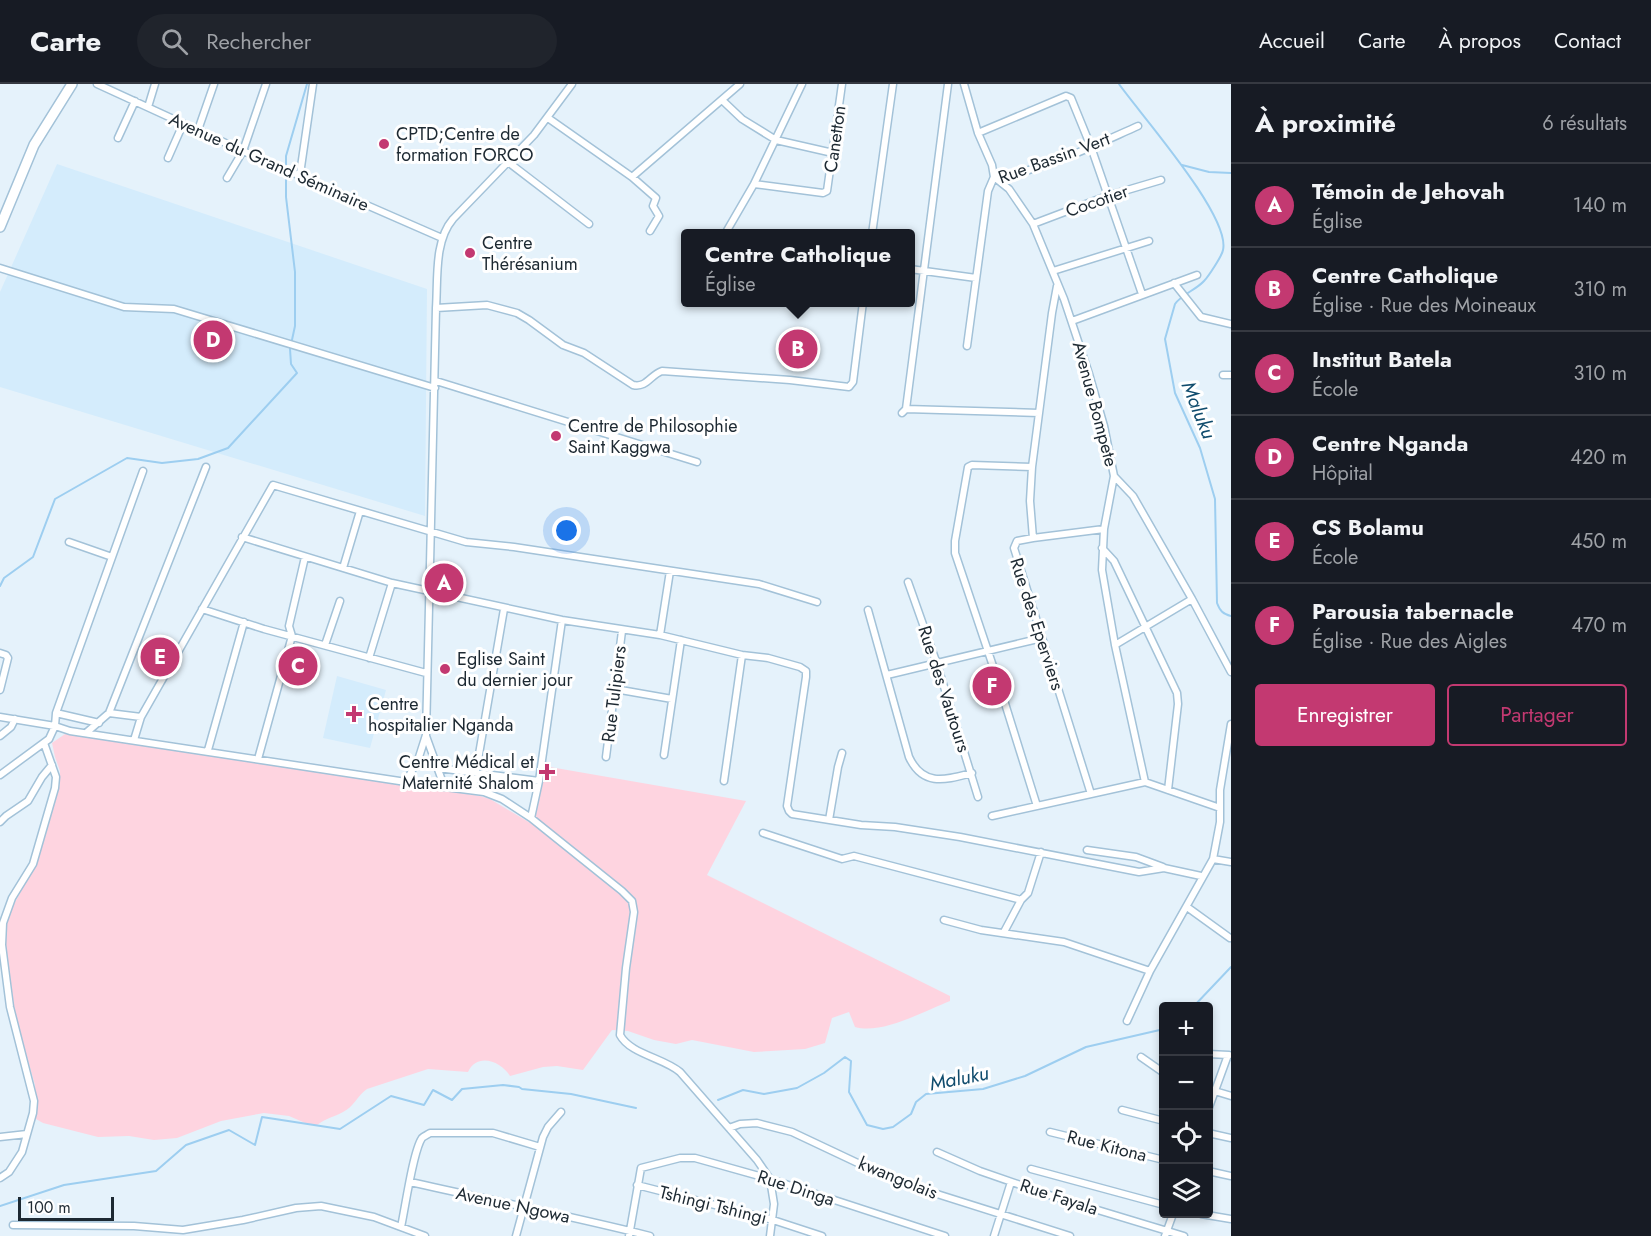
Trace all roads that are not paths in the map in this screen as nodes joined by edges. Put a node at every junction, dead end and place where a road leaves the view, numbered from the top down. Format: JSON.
{"nodes":[{"id":1,"x":72,"y":84,"type":"edge"},
{"id":2,"x":97,"y":84,"type":"edge"},
{"id":3,"x":155,"y":84,"type":"edge"},
{"id":4,"x":214,"y":84,"type":"edge"},
{"id":5,"x":266,"y":84,"type":"edge"},
{"id":6,"x":313,"y":84,"type":"edge"},
{"id":7,"x":572,"y":84,"type":"edge"},
{"id":8,"x":740,"y":84,"type":"edge"},
{"id":9,"x":802,"y":84,"type":"edge"},
{"id":10,"x":842,"y":84,"type":"edge"},
{"id":11,"x":893,"y":84,"type":"edge"},
{"id":12,"x":948,"y":84,"type":"edge"},
{"id":13,"x":964,"y":84,"type":"edge"},
{"id":14,"x":722,"y":100,"type":"junction"},
{"id":15,"x":135,"y":101,"type":"junction"},
{"id":16,"x":148,"y":107,"type":"junction"},
{"id":17,"x":548,"y":118,"type":"junction"},
{"id":18,"x":183,"y":124,"type":"junction"},
{"id":19,"x":1138,"y":126,"type":"dead end"},
{"id":20,"x":198,"y":130,"type":"junction"},
{"id":21,"x":978,"y":133,"type":"junction"},
{"id":22,"x":118,"y":138,"type":"dead end"},
{"id":23,"x":776,"y":140,"type":"junction"},
{"id":24,"x":1091,"y":147,"type":"junction"},
{"id":25,"x":243,"y":151,"type":"junction"},
{"id":26,"x":833,"y":153,"type":"junction"},
{"id":27,"x":168,"y":158,"type":"dead end"},
{"id":28,"x":508,"y":162,"type":"junction"},
{"id":29,"x":298,"y":173,"type":"junction"},
{"id":30,"x":632,"y":177,"type":"junction"},
{"id":31,"x":994,"y":177,"type":"junction"},
{"id":32,"x":227,"y":178,"type":"dead end"},
{"id":33,"x":1161,"y":180,"type":"dead end"},
{"id":34,"x":754,"y":184,"type":"junction"},
{"id":35,"x":1107,"y":196,"type":"junction"},
{"id":36,"x":589,"y":224,"type":"dead end"},
{"id":37,"x":1033,"y":224,"type":"junction"},
{"id":38,"x":0,"y":227,"type":"edge"},
{"id":39,"x":728,"y":229,"type":"edge"},
{"id":40,"x":873,"y":229,"type":"edge"},
{"id":41,"x":650,"y":231,"type":"dead end"},
{"id":42,"x":442,"y":237,"type":"junction"},
{"id":43,"x":1149,"y":241,"type":"dead end"},
{"id":44,"x":1125,"y":247,"type":"junction"},
{"id":45,"x":0,"y":268,"type":"edge"},
{"id":46,"x":915,"y":270,"type":"edge"},
{"id":47,"x":923,"y":271,"type":"junction"},
{"id":48,"x":1053,"y":271,"type":"junction"},
{"id":49,"x":1197,"y":275,"type":"dead end"},
{"id":50,"x":976,"y":278,"type":"junction"},
{"id":51,"x":1173,"y":283,"type":"junction"},
{"id":52,"x":1057,"y":286,"type":"junction"},
{"id":53,"x":1142,"y":294,"type":"junction"},
{"id":54,"x":862,"y":307,"type":"edge"},
{"id":55,"x":436,"y":308,"type":"junction"},
{"id":56,"x":1072,"y":321,"type":"junction"},
{"id":57,"x":1231,"y":324,"type":"edge"},
{"id":58,"x":967,"y":346,"type":"dead end"},
{"id":59,"x":1223,"y":375,"type":"dead end"},
{"id":60,"x":1231,"y":375,"type":"edge"},
{"id":61,"x":435,"y":384,"type":"junction"},
{"id":62,"x":1039,"y":413,"type":"junction"},
{"id":63,"x":697,"y":462,"type":"dead end"},
{"id":64,"x":206,"y":467,"type":"dead end"},
{"id":65,"x":1032,"y":467,"type":"junction"},
{"id":66,"x":143,"y":471,"type":"dead end"},
{"id":67,"x":1114,"y":476,"type":"junction"},
{"id":68,"x":360,"y":511,"type":"junction"},
{"id":69,"x":1104,"y":528,"type":"junction"},
{"id":70,"x":429,"y":532,"type":"junction"},
{"id":71,"x":242,"y":537,"type":"junction"},
{"id":72,"x":1033,"y":538,"type":"junction"},
{"id":73,"x":69,"y":542,"type":"dead end"},
{"id":74,"x":1102,"y":548,"type":"junction"},
{"id":75,"x":112,"y":557,"type":"junction"},
{"id":76,"x":305,"y":557,"type":"junction"},
{"id":77,"x":343,"y":568,"type":"junction"},
{"id":78,"x":670,"y":571,"type":"junction"},
{"id":79,"x":908,"y":582,"type":"dead end"},
{"id":80,"x":392,"y":584,"type":"junction"},
{"id":81,"x":429,"y":592,"type":"junction"},
{"id":82,"x":1192,"y":599,"type":"junction"},
{"id":83,"x":340,"y":601,"type":"dead end"},
{"id":84,"x":817,"y":602,"type":"dead end"},
{"id":85,"x":202,"y":609,"type":"junction"},
{"id":86,"x":504,"y":609,"type":"junction"},
{"id":87,"x":868,"y":610,"type":"dead end"},
{"id":88,"x":562,"y":620,"type":"junction"},
{"id":89,"x":244,"y":622,"type":"junction"},
{"id":90,"x":1144,"y":627,"type":"junction"},
{"id":91,"x":622,"y":630,"type":"junction"},
{"id":92,"x":660,"y":635,"type":"junction"},
{"id":93,"x":292,"y":636,"type":"junction"},
{"id":94,"x":1042,"y":638,"type":"junction"},
{"id":95,"x":681,"y":640,"type":"junction"},
{"id":96,"x":326,"y":645,"type":"junction"},
{"id":97,"x":1115,"y":645,"type":"junction"},
{"id":98,"x":989,"y":651,"type":"junction"},
{"id":99,"x":0,"y":653,"type":"edge"},
{"id":100,"x":741,"y":655,"type":"junction"},
{"id":101,"x":369,"y":658,"type":"junction"},
{"id":102,"x":937,"y":664,"type":"junction"},
{"id":103,"x":1231,"y":672,"type":"edge"},
{"id":104,"x":426,"y":673,"type":"junction"},
{"id":105,"x":887,"y":675,"type":"junction"},
{"id":106,"x":615,"y":689,"type":"junction"},
{"id":107,"x":0,"y":690,"type":"edge"},
{"id":108,"x":672,"y":699,"type":"junction"},
{"id":109,"x":56,"y":713,"type":"junction"},
{"id":110,"x":109,"y":713,"type":"junction"},
{"id":111,"x":0,"y":717,"type":"edge"},
{"id":112,"x":141,"y":717,"type":"junction"},
{"id":113,"x":15,"y":719,"type":"junction"},
{"id":114,"x":99,"y":723,"type":"junction"},
{"id":115,"x":1231,"y":724,"type":"edge"},
{"id":116,"x":55,"y":726,"type":"junction"},
{"id":117,"x":86,"y":733,"type":"junction"},
{"id":118,"x":426,"y":735,"type":"junction"},
{"id":119,"x":0,"y":736,"type":"edge"},
{"id":120,"x":134,"y":740,"type":"junction"},
{"id":121,"x":44,"y":743,"type":"junction"},
{"id":122,"x":208,"y":750,"type":"junction"},
{"id":123,"x":842,"y":753,"type":"dead end"},
{"id":124,"x":663,"y":755,"type":"dead end"},
{"id":125,"x":606,"y":758,"type":"dead end"},
{"id":126,"x":258,"y":759,"type":"junction"},
{"id":127,"x":52,"y":765,"type":"junction"},
{"id":128,"x":438,"y":768,"type":"junction"},
{"id":129,"x":475,"y":773,"type":"junction"},
{"id":130,"x":972,"y":773,"type":"junction"},
{"id":131,"x":0,"y":776,"type":"edge"},
{"id":132,"x":539,"y":781,"type":"junction"},
{"id":133,"x":724,"y":781,"type":"dead end"},
{"id":134,"x":406,"y":782,"type":"junction"},
{"id":135,"x":1144,"y":782,"type":"junction"},
{"id":136,"x":444,"y":786,"type":"junction"},
{"id":137,"x":473,"y":789,"type":"junction"},
{"id":138,"x":1168,"y":790,"type":"junction"},
{"id":139,"x":1091,"y":794,"type":"junction"},
{"id":140,"x":978,"y":796,"type":"dead end"},
{"id":141,"x":1037,"y":806,"type":"junction"},
{"id":142,"x":1220,"y":808,"type":"junction"},
{"id":143,"x":992,"y":816,"type":"dead end"},
{"id":144,"x":531,"y":818,"type":"junction"},
{"id":145,"x":829,"y":820,"type":"junction"},
{"id":146,"x":0,"y":822,"type":"edge"},
{"id":147,"x":763,"y":833,"type":"dead end"},
{"id":148,"x":1087,"y":850,"type":"dead end"},
{"id":149,"x":1041,"y":852,"type":"junction"},
{"id":150,"x":1212,"y":859,"type":"junction"},
{"id":151,"x":1231,"y":862,"type":"edge"},
{"id":152,"x":1164,"y":868,"type":"junction"},
{"id":153,"x":1201,"y":876,"type":"junction"},
{"id":154,"x":1021,"y":900,"type":"junction"},
{"id":155,"x":1187,"y":907,"type":"junction"},
{"id":156,"x":944,"y":920,"type":"dead end"},
{"id":157,"x":1004,"y":932,"type":"junction"},
{"id":158,"x":1230,"y":938,"type":"edge"},
{"id":159,"x":1150,"y":971,"type":"junction"},
{"id":160,"x":1127,"y":1021,"type":"dead end"},
{"id":161,"x":1213,"y":1054,"type":"edge"},
{"id":162,"x":1229,"y":1055,"type":"edge"},
{"id":163,"x":1141,"y":1057,"type":"dead end"},
{"id":164,"x":1159,"y":1070,"type":"edge"},
{"id":165,"x":1213,"y":1088,"type":"edge"},
{"id":166,"x":1213,"y":1090,"type":"edge"},
{"id":167,"x":1231,"y":1096,"type":"edge"},
{"id":168,"x":1122,"y":1110,"type":"dead end"},
{"id":169,"x":561,"y":1112,"type":"dead end"},
{"id":170,"x":1159,"y":1120,"type":"edge"},
{"id":171,"x":729,"y":1128,"type":"junction"},
{"id":172,"x":1050,"y":1132,"type":"dead end"},
{"id":173,"x":27,"y":1134,"type":"junction"},
{"id":174,"x":1213,"y":1134,"type":"edge"},
{"id":175,"x":0,"y":1137,"type":"edge"},
{"id":176,"x":1231,"y":1138,"type":"edge"},
{"id":177,"x":540,"y":1147,"type":"junction"},
{"id":178,"x":938,"y":1152,"type":"dead end"},
{"id":179,"x":1159,"y":1159,"type":"edge"},
{"id":180,"x":1031,"y":1169,"type":"dead end"},
{"id":181,"x":1213,"y":1172,"type":"edge"},
{"id":182,"x":1231,"y":1176,"type":"edge"},
{"id":183,"x":0,"y":1178,"type":"edge"},
{"id":184,"x":770,"y":1179,"type":"junction"},
{"id":185,"x":410,"y":1182,"type":"junction"},
{"id":186,"x":1011,"y":1182,"type":"junction"},
{"id":187,"x":637,"y":1185,"type":"junction"},
{"id":188,"x":1159,"y":1204,"type":"edge"},
{"id":189,"x":524,"y":1208,"type":"junction"},
{"id":190,"x":1000,"y":1213,"type":"junction"},
{"id":191,"x":1213,"y":1216,"type":"edge"},
{"id":192,"x":1172,"y":1218,"type":"edge"},
{"id":193,"x":1231,"y":1219,"type":"edge"},
{"id":194,"x":773,"y":1220,"type":"junction"},
{"id":195,"x":13,"y":1225,"type":"dead end"},
{"id":196,"x":401,"y":1227,"type":"junction"},
{"id":197,"x":630,"y":1233,"type":"edge"},
{"id":198,"x":1166,"y":1233,"type":"edge"},
{"id":199,"x":425,"y":1236,"type":"edge"},
{"id":200,"x":516,"y":1236,"type":"edge"},
{"id":201,"x":650,"y":1236,"type":"edge"},
{"id":202,"x":770,"y":1236,"type":"edge"},
{"id":203,"x":822,"y":1236,"type":"edge"},
{"id":204,"x":945,"y":1236,"type":"edge"},
{"id":205,"x":994,"y":1236,"type":"edge"},
{"id":206,"x":1070,"y":1236,"type":"edge"},
{"id":207,"x":1184,"y":1236,"type":"edge"}],
"edges":[{"from":1,"to":38,"type":"street"},
{"from":2,"to":15,"type":"street","name":"Avenue du Grand Séminaire"},
{"from":3,"to":16,"type":"street"},
{"from":4,"to":20,"type":"street"},
{"from":5,"to":25,"type":"street"},
{"from":6,"to":29,"type":"street"},
{"from":7,"to":17,"type":"street"},
{"from":8,"to":14,"type":"street"},
{"from":9,"to":23,"type":"street"},
{"from":10,"to":26,"type":"street","name":"Canetton"},
{"from":11,"to":40,"type":"street"},
{"from":12,"to":47,"type":"street"},
{"from":13,"to":21,"type":"street","name":"Avenue Bompete"},
{"from":14,"to":23,"type":"street"},
{"from":14,"to":30,"type":"street"},
{"from":15,"to":16,"type":"street","name":"Avenue du Grand Séminaire"},
{"from":15,"to":22,"type":"street"},
{"from":16,"to":18,"type":"street","name":"Avenue du Grand Séminaire"},
{"from":17,"to":28,"type":"street"},
{"from":17,"to":30,"type":"street"},
{"from":18,"to":20,"type":"street","name":"Avenue du Grand Séminaire"},
{"from":18,"to":27,"type":"street"},
{"from":19,"to":24,"type":"street","name":"Rue Bassin Vert"},
{"from":20,"to":25,"type":"street","name":"Avenue du Grand Séminaire"},
{"from":21,"to":24,"type":"street"},
{"from":21,"to":31,"type":"street","name":"Avenue Bompete"},
{"from":23,"to":26,"type":"street"},
{"from":23,"to":34,"type":"street"},
{"from":24,"to":31,"type":"street","name":"Rue Bassin Vert"},
{"from":24,"to":35,"type":"street"},
{"from":25,"to":29,"type":"street","name":"Avenue du Grand Séminaire"},
{"from":25,"to":32,"type":"street"},
{"from":26,"to":34,"type":"street","name":"Canetton"},
{"from":28,"to":36,"type":"street"},
{"from":28,"to":42,"type":"street"},
{"from":29,"to":42,"type":"street","name":"Avenue du Grand Séminaire"},
{"from":30,"to":41,"type":"street"},
{"from":31,"to":37,"type":"street","name":"Avenue Bompete"},
{"from":31,"to":50,"type":"street","name":"Rue Bassin Vert"},
{"from":33,"to":35,"type":"street","name":"Cocotier"},
{"from":34,"to":39,"type":"street"},
{"from":35,"to":37,"type":"street","name":"Cocotier"},
{"from":35,"to":44,"type":"street"},
{"from":37,"to":48,"type":"street","name":"Avenue Bompete"},
{"from":42,"to":55,"type":"street"},
{"from":43,"to":44,"type":"street"},
{"from":44,"to":48,"type":"street"},
{"from":44,"to":53,"type":"street"},
{"from":45,"to":61,"type":"street"},
{"from":46,"to":47,"type":"street"},
{"from":47,"to":50,"type":"street"},
{"from":47,"to":62,"type":"street"},
{"from":48,"to":52,"type":"street","name":"Avenue Bompete"},
{"from":49,"to":51,"type":"street"},
{"from":50,"to":58,"type":"street","name":"Rue Bassin Vert"},
{"from":51,"to":53,"type":"street"},
{"from":51,"to":57,"type":"street"},
{"from":52,"to":56,"type":"street","name":"Avenue Bompete"},
{"from":52,"to":62,"type":"street","name":"Rue des Eperviers"},
{"from":53,"to":56,"type":"street"},
{"from":54,"to":55,"type":"street"},
{"from":55,"to":61,"type":"street"},
{"from":56,"to":67,"type":"street","name":"Avenue Bompete"},
{"from":59,"to":60,"type":"street"},
{"from":61,"to":63,"type":"street"},
{"from":61,"to":70,"type":"street"},
{"from":62,"to":65,"type":"street","name":"Rue des Eperviers"},
{"from":64,"to":110,"type":"street"},
{"from":65,"to":72,"type":"street","name":"Rue des Eperviers"},
{"from":65,"to":98,"type":"street"},
{"from":66,"to":75,"type":"street"},
{"from":67,"to":69,"type":"street","name":"Avenue Bompete"},
{"from":67,"to":82,"type":"street"},
{"from":68,"to":70,"type":"street"},
{"from":68,"to":71,"type":"street"},
{"from":68,"to":77,"type":"street"},
{"from":69,"to":72,"type":"street"},
{"from":69,"to":74,"type":"street","name":"Avenue Bompete"},
{"from":70,"to":78,"type":"street"},
{"from":70,"to":81,"type":"street"},
{"from":71,"to":76,"type":"street"},
{"from":71,"to":85,"type":"street"},
{"from":72,"to":94,"type":"street","name":"Rue des Eperviers"},
{"from":73,"to":75,"type":"street"},
{"from":74,"to":90,"type":"street"},
{"from":74,"to":97,"type":"street","name":"Avenue Bompete"},
{"from":75,"to":109,"type":"street"},
{"from":76,"to":77,"type":"street"},
{"from":76,"to":93,"type":"street"},
{"from":77,"to":80,"type":"street"},
{"from":78,"to":84,"type":"street"},
{"from":78,"to":92,"type":"street"},
{"from":79,"to":102,"type":"street","name":"Rue des Vautours"},
{"from":80,"to":81,"type":"street"},
{"from":80,"to":101,"type":"street"},
{"from":81,"to":86,"type":"street"},
{"from":81,"to":104,"type":"street"},
{"from":82,"to":90,"type":"street"},
{"from":82,"to":103,"type":"street"},
{"from":83,"to":96,"type":"street"},
{"from":85,"to":89,"type":"street"},
{"from":85,"to":112,"type":"street"},
{"from":86,"to":88,"type":"street"},
{"from":86,"to":129,"type":"street"},
{"from":87,"to":105,"type":"street"},
{"from":88,"to":91,"type":"street"},
{"from":88,"to":132,"type":"street"},
{"from":89,"to":93,"type":"street"},
{"from":89,"to":122,"type":"street"},
{"from":90,"to":97,"type":"street"},
{"from":90,"to":138,"type":"street"},
{"from":91,"to":92,"type":"street"},
{"from":91,"to":106,"type":"street","name":"Rue Tulipiers"},
{"from":92,"to":95,"type":"street"},
{"from":93,"to":96,"type":"street"},
{"from":93,"to":126,"type":"street"},
{"from":94,"to":98,"type":"street"},
{"from":94,"to":139,"type":"street","name":"Rue des Eperviers"},
{"from":95,"to":100,"type":"street"},
{"from":95,"to":108,"type":"street"},
{"from":96,"to":101,"type":"street"},
{"from":97,"to":135,"type":"street","name":"Avenue Bompete"},
{"from":98,"to":102,"type":"street"},
{"from":98,"to":141,"type":"street"},
{"from":99,"to":107,"type":"street"},
{"from":100,"to":133,"type":"street"},
{"from":100,"to":145,"type":"street"},
{"from":101,"to":104,"type":"street"},
{"from":102,"to":105,"type":"street"},
{"from":102,"to":130,"type":"street","name":"Rue des Vautours"},
{"from":104,"to":118,"type":"street"},
{"from":105,"to":130,"type":"street"},
{"from":106,"to":108,"type":"street"},
{"from":106,"to":125,"type":"street","name":"Rue Tulipiers"},
{"from":108,"to":124,"type":"street"},
{"from":109,"to":114,"type":"street"},
{"from":109,"to":116,"type":"street"},
{"from":110,"to":112,"type":"street"},
{"from":110,"to":114,"type":"street"},
{"from":111,"to":113,"type":"street"},
{"from":112,"to":120,"type":"street"},
{"from":113,"to":116,"type":"street"},
{"from":113,"to":119,"type":"street"},
{"from":114,"to":117,"type":"street"},
{"from":115,"to":142,"type":"street"},
{"from":116,"to":117,"type":"street"},
{"from":116,"to":121,"type":"street"},
{"from":117,"to":120,"type":"street"},
{"from":118,"to":128,"type":"street"},
{"from":118,"to":134,"type":"street"},
{"from":120,"to":122,"type":"street"},
{"from":121,"to":127,"type":"street"},
{"from":121,"to":131,"type":"street"},
{"from":122,"to":126,"type":"street"},
{"from":123,"to":145,"type":"street"},
{"from":126,"to":134,"type":"street"},
{"from":127,"to":146,"type":"street"},
{"from":127,"to":173,"type":"street"},
{"from":128,"to":129,"type":"street"},
{"from":128,"to":136,"type":"street"},
{"from":129,"to":132,"type":"street"},
{"from":129,"to":137,"type":"street"},
{"from":130,"to":140,"type":"street","name":"Rue des Vautours"},
{"from":132,"to":144,"type":"street"},
{"from":134,"to":136,"type":"street"},
{"from":135,"to":138,"type":"street"},
{"from":135,"to":139,"type":"street"},
{"from":136,"to":137,"type":"street"},
{"from":137,"to":144,"type":"street"},
{"from":138,"to":142,"type":"street"},
{"from":139,"to":141,"type":"street"},
{"from":141,"to":143,"type":"street"},
{"from":142,"to":150,"type":"street"},
{"from":144,"to":171,"type":"street"},
{"from":145,"to":149,"type":"street"},
{"from":147,"to":154,"type":"street"},
{"from":148,"to":152,"type":"street"},
{"from":149,"to":152,"type":"street"},
{"from":149,"to":154,"type":"street"},
{"from":150,"to":151,"type":"street"},
{"from":150,"to":153,"type":"street"},
{"from":152,"to":153,"type":"street"},
{"from":153,"to":155,"type":"street"},
{"from":154,"to":157,"type":"street"},
{"from":155,"to":158,"type":"street"},
{"from":155,"to":159,"type":"street"},
{"from":156,"to":157,"type":"street"},
{"from":157,"to":159,"type":"street"},
{"from":159,"to":160,"type":"street"},
{"from":161,"to":162,"type":"street"},
{"from":162,"to":165,"type":"street"},
{"from":163,"to":164,"type":"street"},
{"from":166,"to":167,"type":"street"},
{"from":168,"to":170,"type":"street"},
{"from":169,"to":177,"type":"street"},
{"from":171,"to":184,"type":"street"},
{"from":171,"to":190,"type":"street","name":"kwangolais"},
{"from":172,"to":179,"type":"street","name":"Rue Kitona"},
{"from":173,"to":175,"type":"street"},
{"from":173,"to":183,"type":"street"},
{"from":174,"to":176,"type":"street"},
{"from":177,"to":185,"type":"street"},
{"from":177,"to":189,"type":"street"},
{"from":178,"to":186,"type":"street","name":"Rue Fayala"},
{"from":180,"to":188,"type":"street"},
{"from":181,"to":182,"type":"street"},
{"from":184,"to":187,"type":"street","name":"Rue Dinga"},
{"from":184,"to":194,"type":"street"},
{"from":184,"to":204,"type":"street","name":"Rue Dinga"},
{"from":185,"to":189,"type":"street","name":"Avenue Ngowa"},
{"from":185,"to":196,"type":"street"},
{"from":186,"to":190,"type":"street"},
{"from":186,"to":198,"type":"street","name":"Rue Fayala"},
{"from":187,"to":194,"type":"street","name":"Tshingi Tshingi"},
{"from":187,"to":197,"type":"street"},
{"from":189,"to":197,"type":"street","name":"Avenue Ngowa"},
{"from":189,"to":200,"type":"street"},
{"from":190,"to":205,"type":"street"},
{"from":190,"to":206,"type":"street","name":"kwangolais"},
{"from":191,"to":193,"type":"street"},
{"from":192,"to":198,"type":"street"},
{"from":194,"to":202,"type":"street"},
{"from":194,"to":203,"type":"street","name":"Tshingi Tshingi"},
{"from":195,"to":196,"type":"street"},
{"from":196,"to":199,"type":"street"},
{"from":197,"to":201,"type":"street","name":"Avenue Ngowa"},
{"from":198,"to":207,"type":"street","name":"Rue Fayala"}]}
